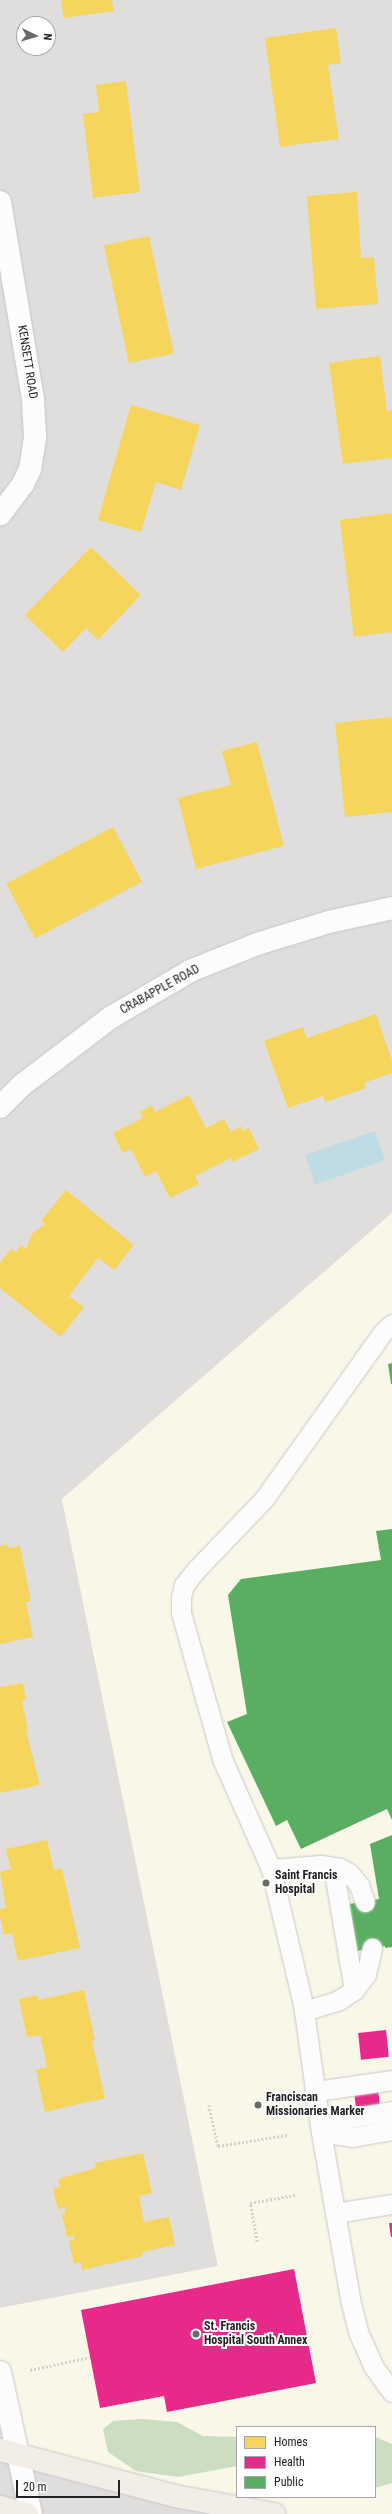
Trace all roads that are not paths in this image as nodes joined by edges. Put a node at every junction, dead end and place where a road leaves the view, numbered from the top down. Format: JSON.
{"nodes":[{"id":1,"x":0,"y":202,"type":"edge"},
{"id":2,"x":0,"y":514,"type":"edge"},
{"id":3,"x":392,"y":908,"type":"edge"},
{"id":4,"x":0,"y":1107,"type":"edge"},
{"id":5,"x":392,"y":1324,"type":"edge"},
{"id":6,"x":333,"y":1867,"type":"junction"},
{"id":7,"x":271,"y":1869,"type":"junction"},
{"id":8,"x":365,"y":1902,"type":"dead end"},
{"id":9,"x":372,"y":1948,"type":"dead end"},
{"id":10,"x":354,"y":1990,"type":"junction"},
{"id":11,"x":304,"y":2011,"type":"junction"},
{"id":12,"x":392,"y":2080,"type":"edge"},
{"id":13,"x":316,"y":2091,"type":"junction"},
{"id":14,"x":392,"y":2111,"type":"edge"},
{"id":15,"x":392,"y":2130,"type":"edge"},
{"id":16,"x":321,"y":2132,"type":"junction"},
{"id":17,"x":392,"y":2204,"type":"edge"},
{"id":18,"x":335,"y":2213,"type":"junction"},
{"id":19,"x":1,"y":2374,"type":"edge"},
{"id":20,"x":392,"y":2392,"type":"edge"},
{"id":21,"x":9,"y":2453,"type":"edge"},
{"id":22,"x":0,"y":2507,"type":"edge"},
{"id":23,"x":27,"y":2514,"type":"edge"},
{"id":24,"x":31,"y":2514,"type":"edge"},
{"id":25,"x":274,"y":2514,"type":"edge"}],
"edges":[{"from":1,"to":2,"type":"street","name":"KENSETT ROAD"},
{"from":3,"to":4,"type":"street","name":"CRABAPPLE ROAD"},
{"from":5,"to":7,"type":"lane"},
{"from":6,"to":7,"type":"lane"},
{"from":6,"to":8,"type":"lane"},
{"from":6,"to":10,"type":"lane"},
{"from":7,"to":11,"type":"lane"},
{"from":9,"to":10,"type":"lane"},
{"from":10,"to":11,"type":"lane"},
{"from":11,"to":13,"type":"lane"},
{"from":12,"to":13,"type":"lane"},
{"from":13,"to":16,"type":"lane"},
{"from":14,"to":16,"type":"lane"},
{"from":15,"to":16,"type":"lane"},
{"from":16,"to":18,"type":"lane"},
{"from":17,"to":18,"type":"lane"},
{"from":18,"to":20,"type":"lane"},
{"from":19,"to":21,"type":"street"},
{"from":21,"to":24,"type":"street"},
{"from":21,"to":25,"type":"main road"},
{"from":22,"to":23,"type":"main road"}]}
